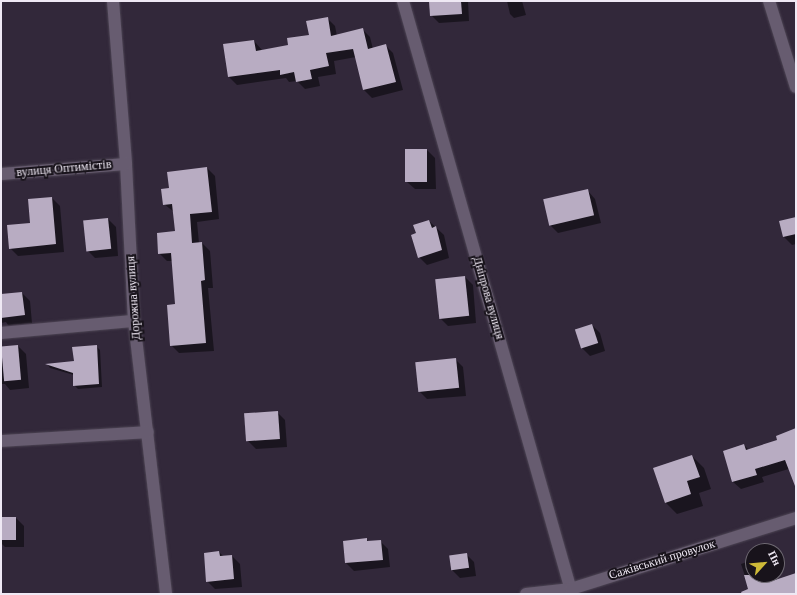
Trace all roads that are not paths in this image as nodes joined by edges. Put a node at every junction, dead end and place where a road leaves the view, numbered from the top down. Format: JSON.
{"nodes":[{"id":1,"x":114,"y":1,"type":"edge"},
{"id":2,"x":403,"y":1,"type":"edge"},
{"id":3,"x":769,"y":1,"type":"edge"},
{"id":4,"x":796,"y":87,"type":"edge"},
{"id":5,"x":126,"y":164,"type":"junction"},
{"id":6,"x":1,"y":174,"type":"edge"},
{"id":7,"x":134,"y":321,"type":"junction"},
{"id":8,"x":1,"y":333,"type":"edge"},
{"id":9,"x":148,"y":432,"type":"junction"},
{"id":10,"x":1,"y":440,"type":"edge"},
{"id":11,"x":796,"y":518,"type":"edge"},
{"id":12,"x":572,"y":591,"type":"edge"},
{"id":13,"x":166,"y":594,"type":"edge"},
{"id":14,"x":526,"y":594,"type":"edge"}],
"edges":[{"from":1,"to":5,"type":"street","name":"Дорожна вулиця"},
{"from":2,"to":12,"type":"street","name":"Дніпрова вулиця"},
{"from":3,"to":4,"type":"street"},
{"from":5,"to":6,"type":"street","name":"вулиця Оптимістів"},
{"from":5,"to":7,"type":"street","name":"Дорожна вулиця"},
{"from":7,"to":8,"type":"street"},
{"from":7,"to":9,"type":"street","name":"Дорожна вулиця"},
{"from":9,"to":10,"type":"street"},
{"from":9,"to":13,"type":"street","name":"Дорожна вулиця"},
{"from":11,"to":12,"type":"street","name":"Сажівський провулок"},
{"from":12,"to":14,"type":"street","name":"Сажівський провулок"}]}
